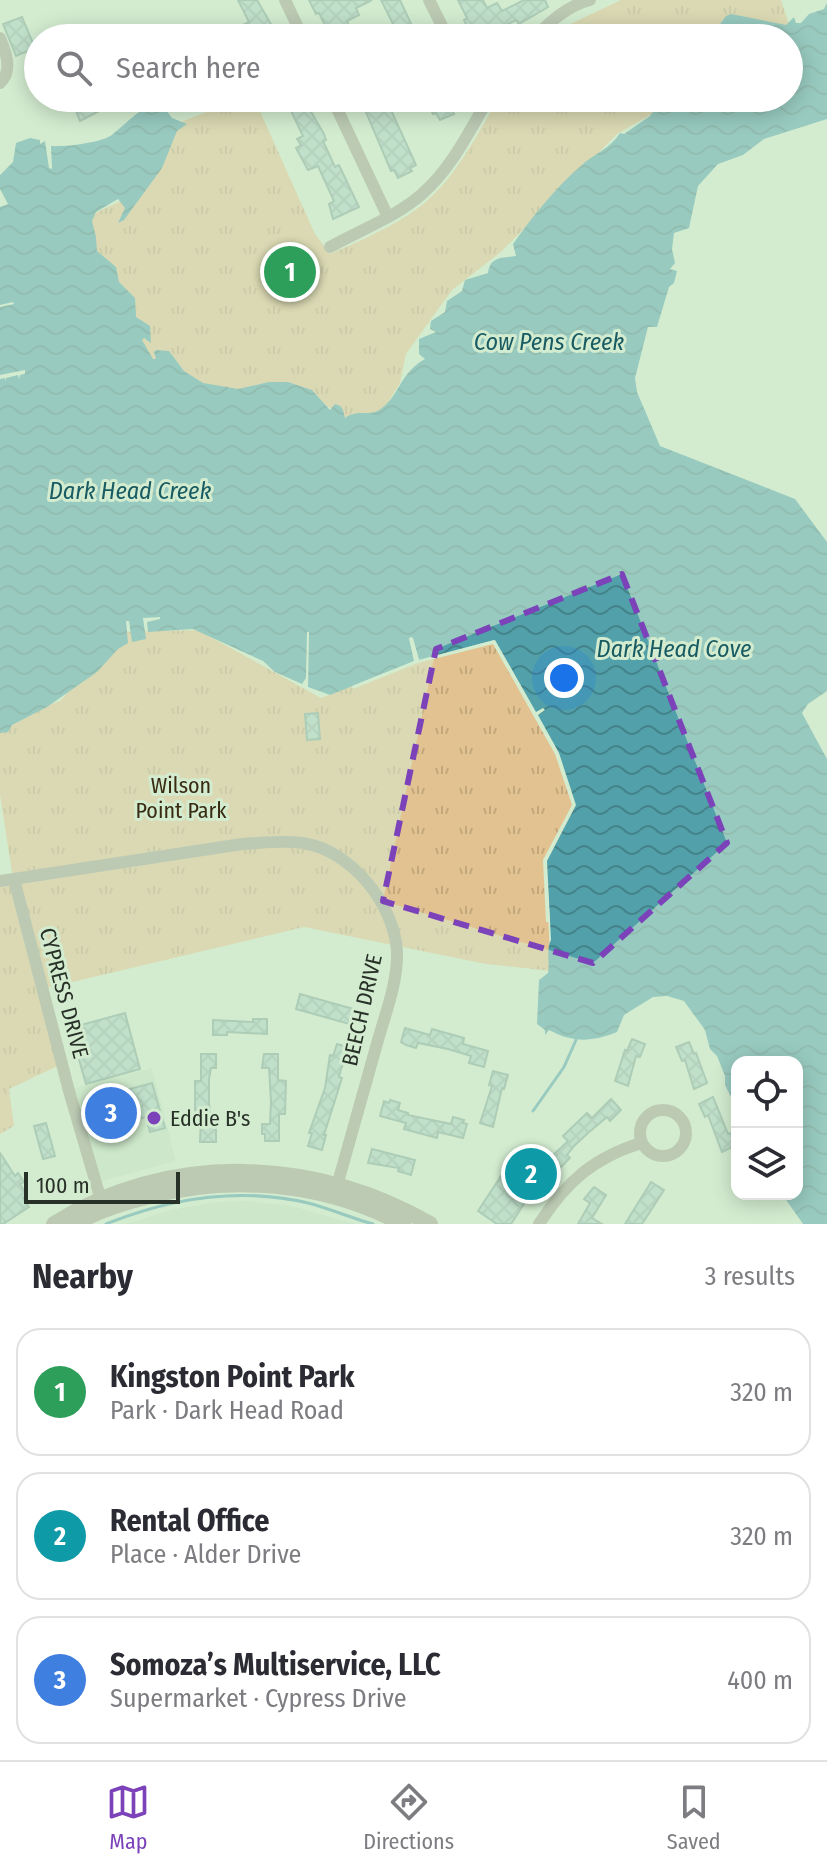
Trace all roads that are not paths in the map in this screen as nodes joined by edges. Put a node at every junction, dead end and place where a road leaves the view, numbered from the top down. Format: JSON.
{"nodes":[{"id":1,"x":285,"y":0,"type":"edge"},
{"id":2,"x":429,"y":0,"type":"edge"},
{"id":3,"x":590,"y":0,"type":"edge"},
{"id":4,"x":574,"y":2,"type":"edge"},
{"id":5,"x":296,"y":24,"type":"edge"},
{"id":6,"x":441,"y":24,"type":"edge"},
{"id":7,"x":550,"y":24,"type":"edge"},
{"id":8,"x":0,"y":38,"type":"edge"},
{"id":9,"x":0,"y":83,"type":"edge"},
{"id":10,"x":339,"y":112,"type":"edge"},
{"id":11,"x":478,"y":112,"type":"edge"},
{"id":12,"x":388,"y":217,"type":"junction"},
{"id":13,"x":330,"y":247,"type":"dead end"},
{"id":14,"x":7,"y":880,"type":"edge"},
{"id":15,"x":641,"y":1143,"type":"dead end"},
{"id":16,"x":336,"y":1190,"type":"junction"},
{"id":17,"x":102,"y":1204,"type":"junction"},
{"id":18,"x":54,"y":1224,"type":"edge"},
{"id":19,"x":75,"y":1224,"type":"edge"},
{"id":20,"x":403,"y":1224,"type":"edge"},
{"id":21,"x":430,"y":1224,"type":"edge"},
{"id":22,"x":539,"y":1224,"type":"edge"}],
"edges":[{"from":1,"to":5,"type":"street"},
{"from":2,"to":6,"type":"street"},
{"from":3,"to":4,"type":"street"},
{"from":4,"to":7,"type":"street"},
{"from":8,"to":9,"type":"street"},
{"from":10,"to":12,"type":"street"},
{"from":11,"to":12,"type":"street"},
{"from":12,"to":13,"type":"street"},
{"from":14,"to":16,"type":"street","name":"BEECH DRIVE"},
{"from":14,"to":17,"type":"street","name":"CYPRESS DRIVE"},
{"from":15,"to":22,"type":"street"},
{"from":16,"to":17,"type":"street"},
{"from":16,"to":20,"type":"street"},
{"from":16,"to":21,"type":"street"},
{"from":17,"to":18,"type":"street"},
{"from":17,"to":19,"type":"street"}]}
